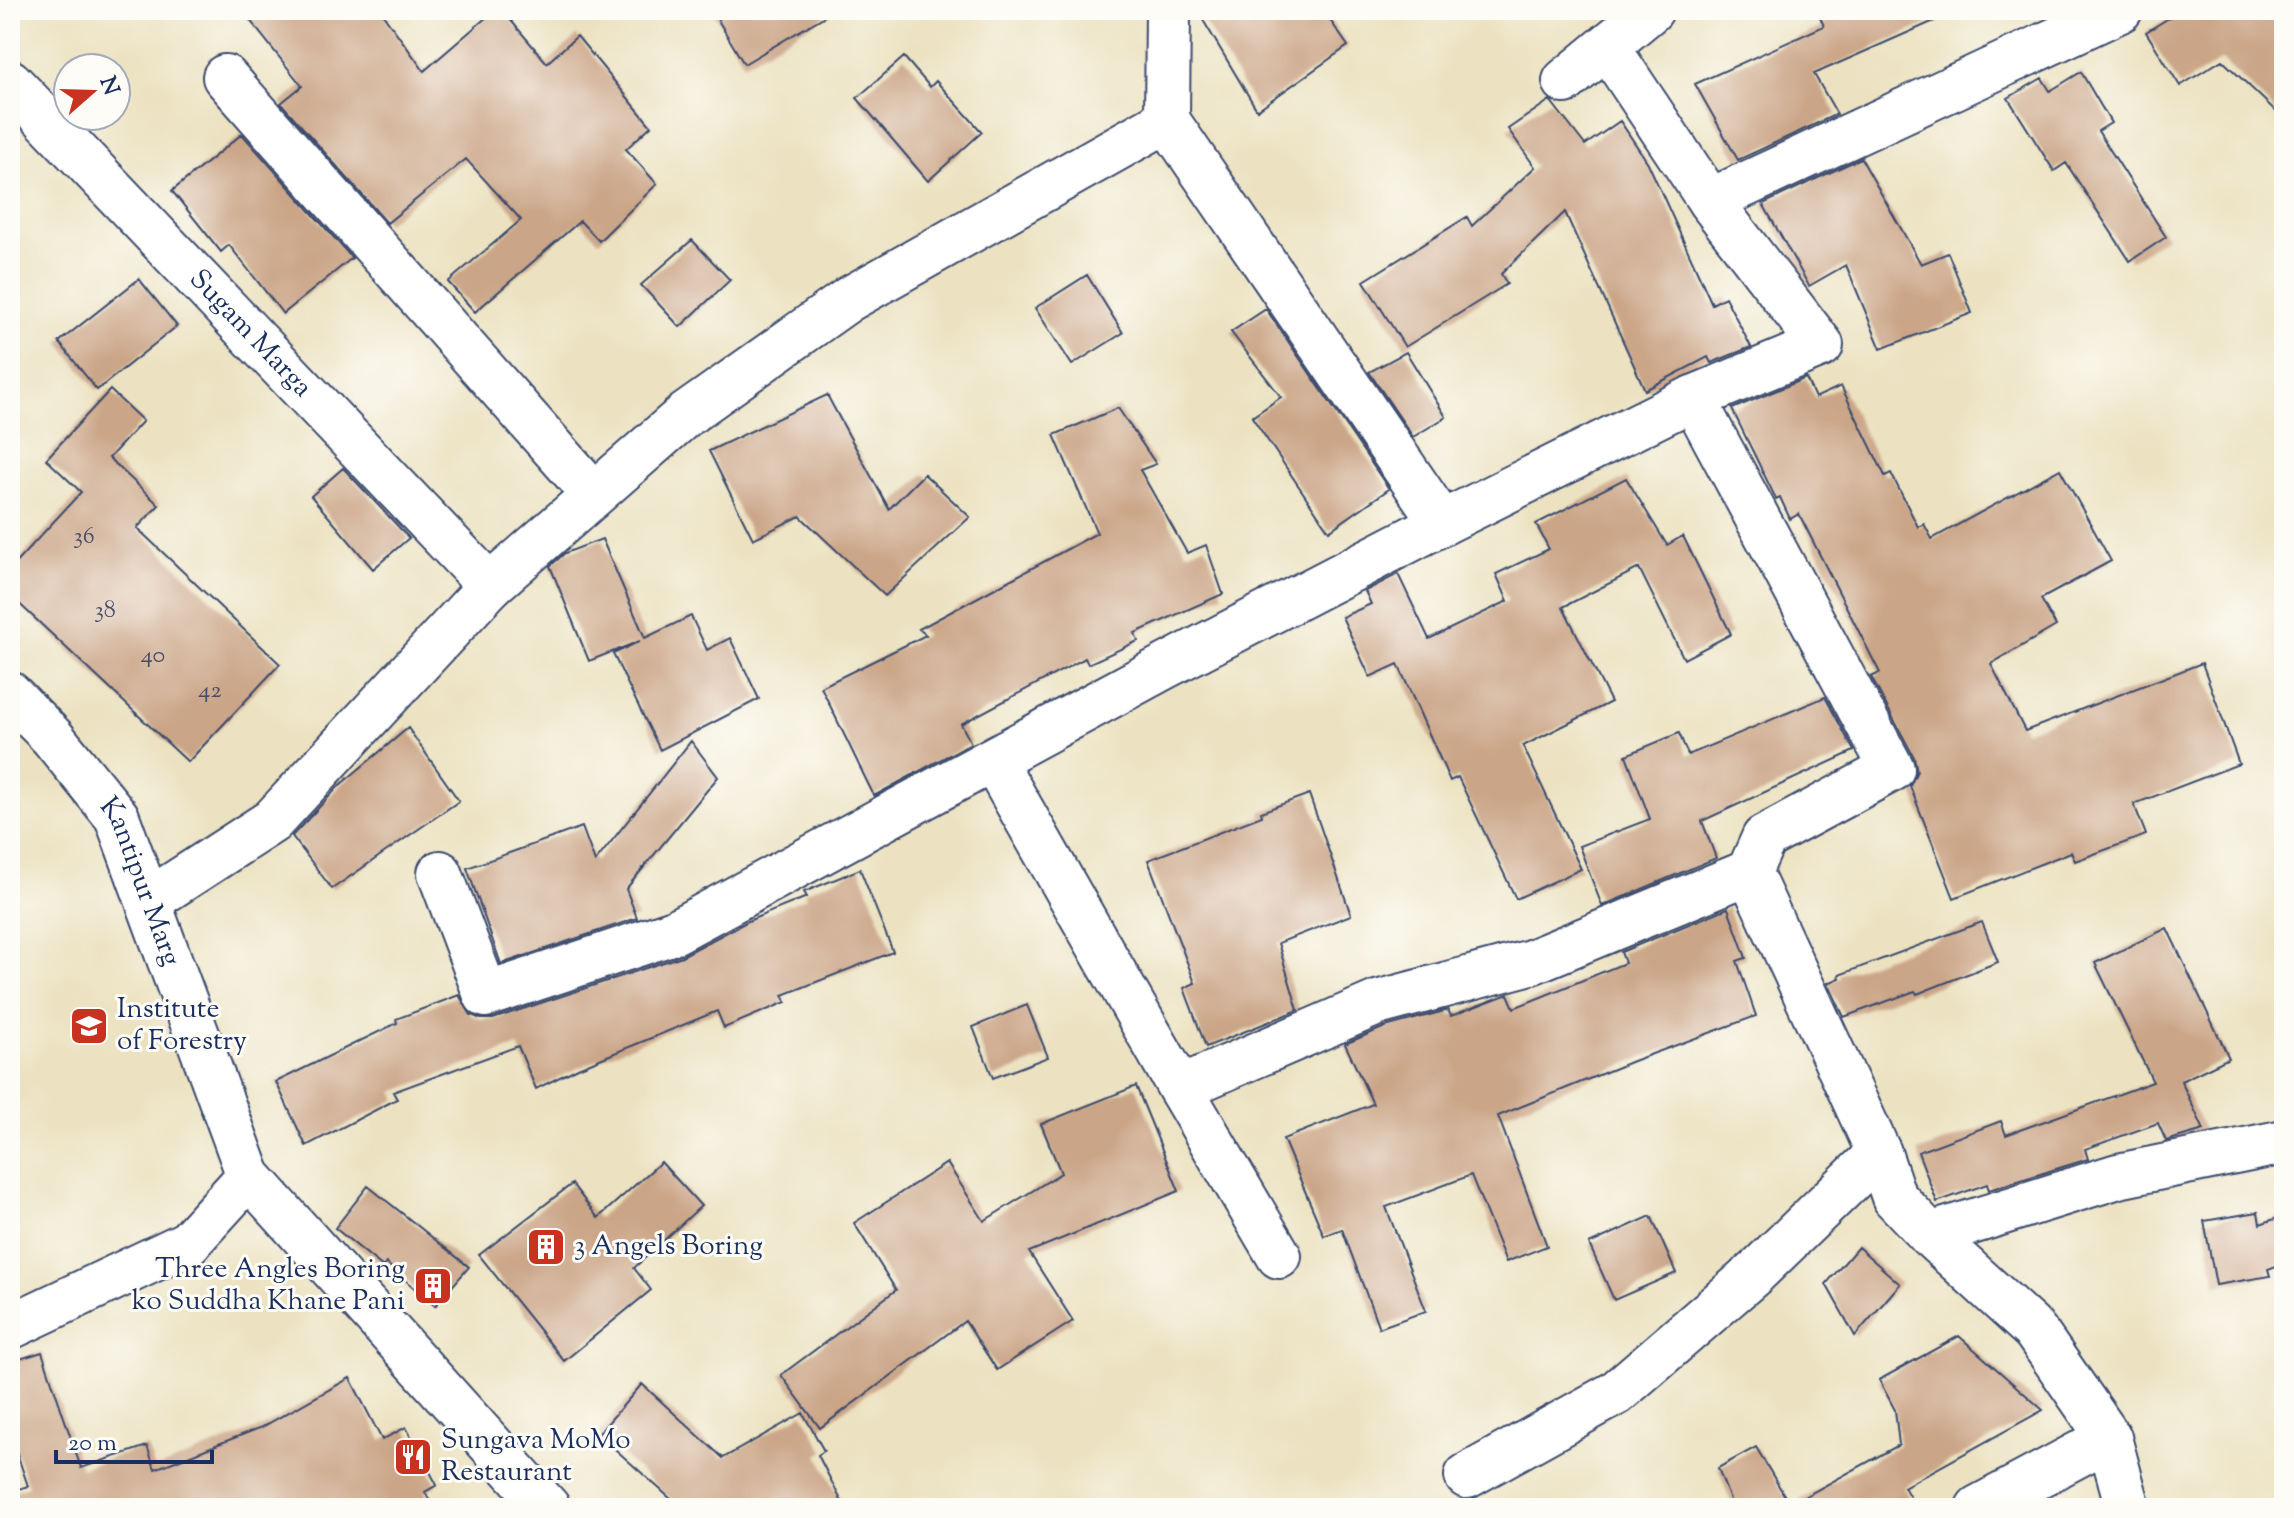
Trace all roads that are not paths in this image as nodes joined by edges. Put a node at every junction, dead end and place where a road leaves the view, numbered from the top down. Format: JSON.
{"nodes":[{"id":1,"x":1168,"y":10,"type":"edge"},
{"id":2,"x":1651,"y":10,"type":"edge"},
{"id":3,"x":2120,"y":10,"type":"edge"},
{"id":4,"x":1608,"y":48,"type":"junction"},
{"id":5,"x":225,"y":77,"type":"dead end"},
{"id":6,"x":1565,"y":81,"type":"dead end"},
{"id":7,"x":10,"y":82,"type":"edge"},
{"id":8,"x":1167,"y":120,"type":"junction"},
{"id":9,"x":1710,"y":201,"type":"junction"},
{"id":10,"x":1693,"y":398,"type":"junction"},
{"id":11,"x":593,"y":493,"type":"junction"},
{"id":12,"x":1442,"y":523,"type":"junction"},
{"id":13,"x":490,"y":586,"type":"junction"},
{"id":14,"x":10,"y":694,"type":"edge"},
{"id":15,"x":993,"y":760,"type":"junction"},
{"id":16,"x":1749,"y":872,"type":"junction"},
{"id":17,"x":440,"y":873,"type":"dead end"},
{"id":18,"x":150,"y":900,"type":"junction"},
{"id":19,"x":1180,"y":1088,"type":"junction"},
{"id":20,"x":2284,"y":1142,"type":"edge"},
{"id":21,"x":1879,"y":1153,"type":"junction"},
{"id":22,"x":249,"y":1176,"type":"junction"},
{"id":23,"x":1930,"y":1235,"type":"junction"},
{"id":24,"x":1279,"y":1256,"type":"dead end"},
{"id":25,"x":10,"y":1327,"type":"edge"},
{"id":26,"x":2109,"y":1438,"type":"junction"},
{"id":27,"x":1467,"y":1476,"type":"dead end"},
{"id":28,"x":548,"y":1508,"type":"edge"},
{"id":29,"x":1978,"y":1508,"type":"edge"},
{"id":30,"x":2128,"y":1508,"type":"edge"}],
"edges":[{"from":1,"to":8,"type":"street"},
{"from":2,"to":4,"type":"street"},
{"from":3,"to":9,"type":"street"},
{"from":4,"to":6,"type":"street"},
{"from":4,"to":9,"type":"street"},
{"from":5,"to":11,"type":"street"},
{"from":7,"to":13,"type":"street","name":"Sugam Marga"},
{"from":8,"to":11,"type":"street"},
{"from":8,"to":12,"type":"street"},
{"from":9,"to":10,"type":"street"},
{"from":10,"to":12,"type":"street"},
{"from":10,"to":16,"type":"street"},
{"from":11,"to":13,"type":"street"},
{"from":12,"to":15,"type":"street"},
{"from":13,"to":18,"type":"street"},
{"from":14,"to":18,"type":"street","name":"Kantipur Marg"},
{"from":15,"to":17,"type":"street"},
{"from":15,"to":19,"type":"street"},
{"from":16,"to":19,"type":"street"},
{"from":16,"to":21,"type":"street"},
{"from":18,"to":22,"type":"street","name":"Kantipur Marg"},
{"from":19,"to":24,"type":"street"},
{"from":20,"to":23,"type":"street"},
{"from":21,"to":23,"type":"street"},
{"from":21,"to":27,"type":"street"},
{"from":22,"to":25,"type":"street"},
{"from":22,"to":28,"type":"street","name":"Kantipur Marg"},
{"from":23,"to":26,"type":"street"},
{"from":26,"to":29,"type":"street"},
{"from":26,"to":30,"type":"street"}]}
